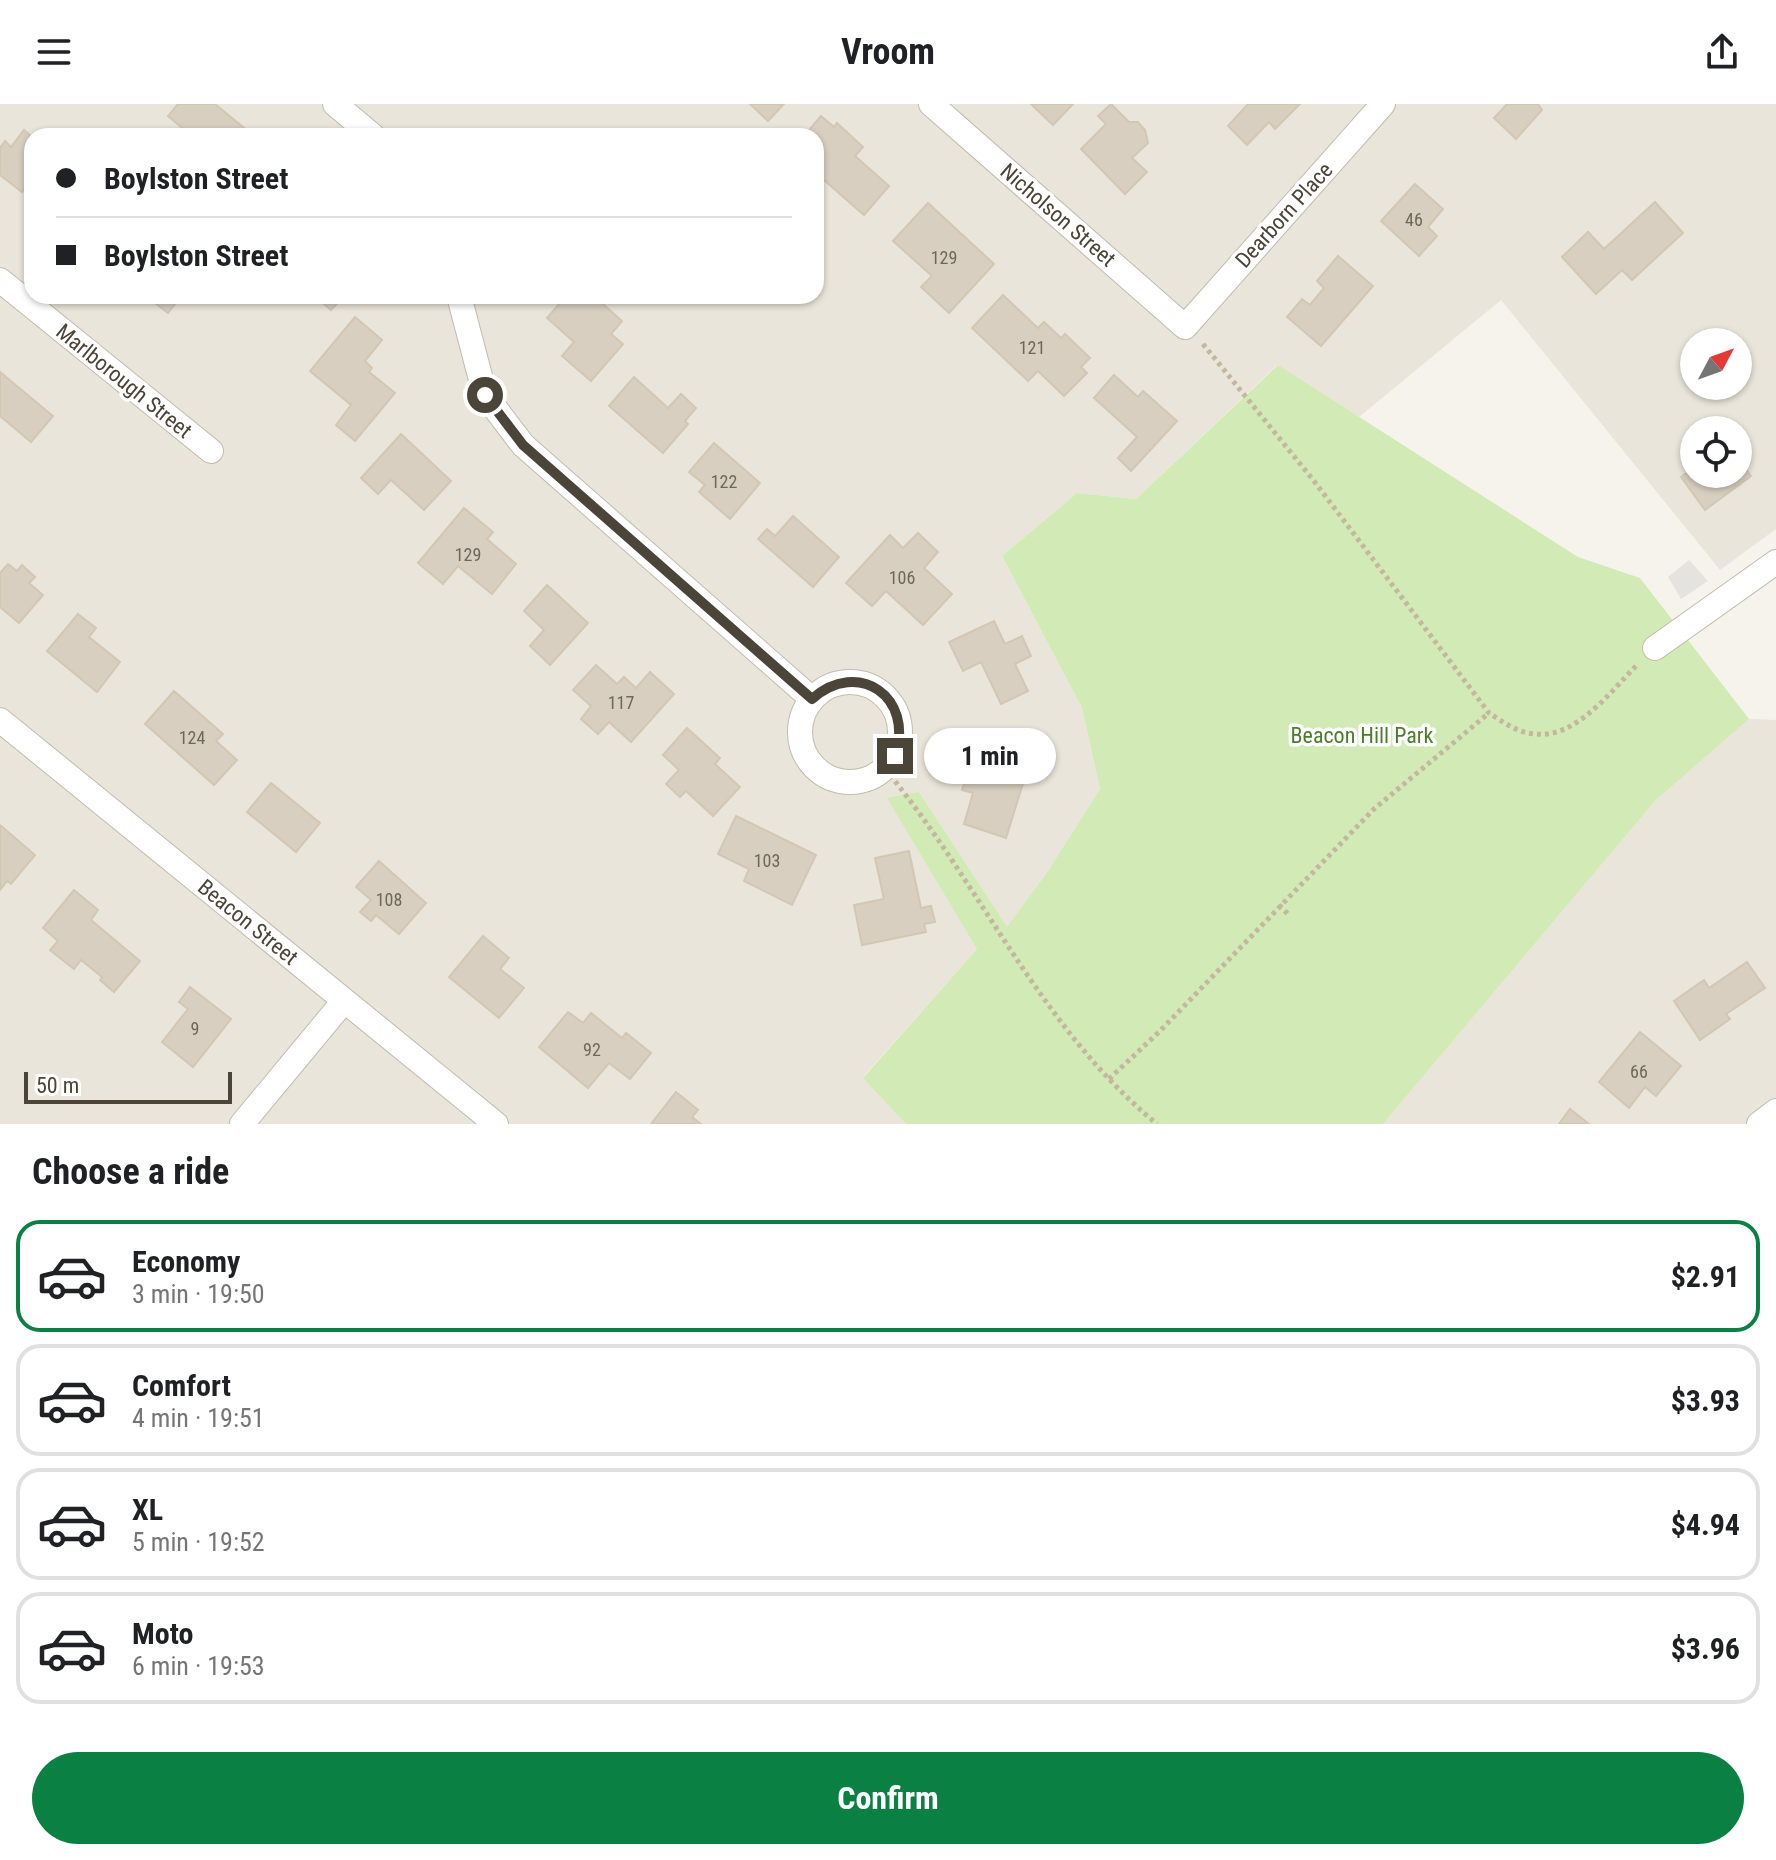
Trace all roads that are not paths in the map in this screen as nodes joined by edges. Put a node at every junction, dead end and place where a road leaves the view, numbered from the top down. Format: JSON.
{"nodes":[{"id":1,"x":335,"y":104,"type":"edge"},
{"id":2,"x":931,"y":104,"type":"edge"},
{"id":3,"x":1383,"y":104,"type":"edge"},
{"id":4,"x":364,"y":128,"type":"edge"},
{"id":5,"x":0,"y":280,"type":"edge"},
{"id":6,"x":24,"y":299,"type":"edge"},
{"id":7,"x":30,"y":304,"type":"edge"},
{"id":8,"x":461,"y":304,"type":"edge"},
{"id":9,"x":1185,"y":327,"type":"joint"},
{"id":10,"x":211,"y":451,"type":"dead end"},
{"id":11,"x":1776,"y":562,"type":"edge"},
{"id":12,"x":1655,"y":648,"type":"road end"},
{"id":13,"x":812,"y":699,"type":"junction"},
{"id":14,"x":0,"y":720,"type":"edge"},
{"id":15,"x":344,"y":1001,"type":"junction"},
{"id":16,"x":1776,"y":1111,"type":"edge"},
{"id":17,"x":242,"y":1124,"type":"edge"},
{"id":18,"x":496,"y":1124,"type":"edge"},
{"id":19,"x":1759,"y":1124,"type":"edge"}],
"edges":[{"from":1,"to":4,"type":"street"},
{"from":2,"to":9,"type":"street","name":"Nicholson Street"},
{"from":3,"to":9,"type":"street","name":"Dearborn Place"},
{"from":5,"to":6,"type":"street","name":"Marlborough Street"},
{"from":7,"to":10,"type":"street","name":"Marlborough Street"},
{"from":8,"to":13,"type":"street"},
{"from":11,"to":12,"type":"street"},
{"from":13,"to":13,"type":"street"},
{"from":14,"to":15,"type":"street","name":"Beacon Street"},
{"from":15,"to":17,"type":"street"},
{"from":15,"to":18,"type":"street","name":"Beacon Street"},
{"from":16,"to":19,"type":"street"}]}
